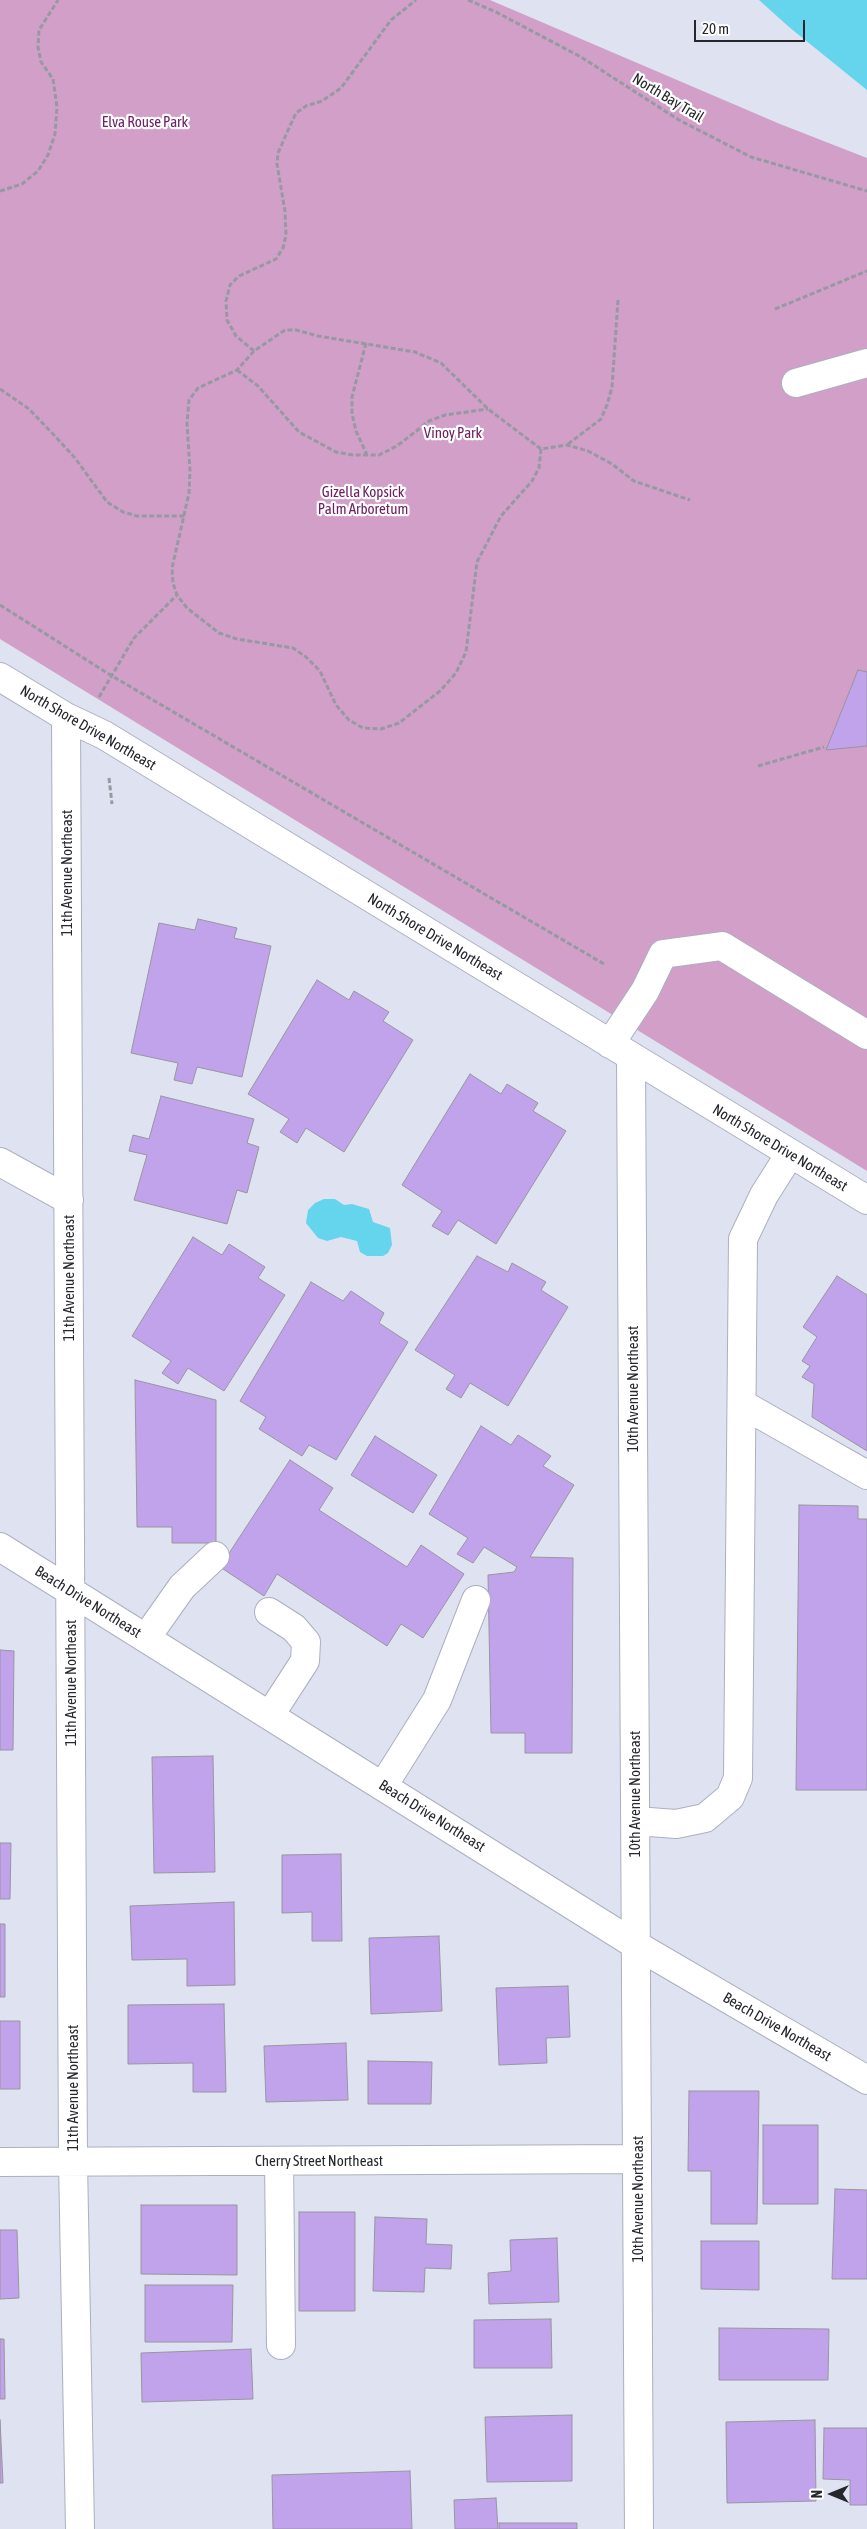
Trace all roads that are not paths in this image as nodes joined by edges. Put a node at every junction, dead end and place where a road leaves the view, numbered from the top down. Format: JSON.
{"nodes":[{"id":1,"x":867,"y":363,"type":"edge"},
{"id":2,"x":796,"y":383,"type":"dead end"},
{"id":3,"x":0,"y":676,"type":"edge"},
{"id":4,"x":66,"y":717,"type":"junction"},
{"id":5,"x":867,"y":1035,"type":"edge"},
{"id":6,"x":620,"y":1051,"type":"junction"},
{"id":7,"x":790,"y":1154,"type":"junction"},
{"id":8,"x":0,"y":1162,"type":"edge"},
{"id":9,"x":68,"y":1200,"type":"junction"},
{"id":10,"x":867,"y":1200,"type":"edge"},
{"id":11,"x":742,"y":1404,"type":"junction"},
{"id":12,"x":867,"y":1475,"type":"edge"},
{"id":13,"x":0,"y":1547,"type":"edge"},
{"id":14,"x":215,"y":1556,"type":"dead end"},
{"id":15,"x":70,"y":1591,"type":"junction"},
{"id":16,"x":476,"y":1600,"type":"dead end"},
{"id":17,"x":269,"y":1612,"type":"dead end"},
{"id":18,"x":146,"y":1638,"type":"junction"},
{"id":19,"x":270,"y":1715,"type":"junction"},
{"id":20,"x":382,"y":1786,"type":"junction"},
{"id":21,"x":636,"y":1821,"type":"junction"},
{"id":22,"x":636,"y":1944,"type":"junction"},
{"id":23,"x":867,"y":2080,"type":"edge"},
{"id":24,"x":638,"y":2159,"type":"junction"},
{"id":25,"x":279,"y":2161,"type":"junction"},
{"id":26,"x":0,"y":2162,"type":"edge"},
{"id":27,"x":74,"y":2162,"type":"junction"},
{"id":28,"x":281,"y":2345,"type":"dead end"},
{"id":29,"x":80,"y":2529,"type":"edge"},
{"id":30,"x":639,"y":2529,"type":"edge"}],
"edges":[{"from":1,"to":2,"type":"street"},
{"from":3,"to":4,"type":"street","name":"North Shore Drive Northeast"},
{"from":4,"to":6,"type":"street","name":"North Shore Drive Northeast"},
{"from":4,"to":9,"type":"street","name":"11th Avenue Northeast"},
{"from":5,"to":6,"type":"street"},
{"from":6,"to":7,"type":"street","name":"North Shore Drive Northeast"},
{"from":6,"to":21,"type":"street","name":"10th Avenue Northeast"},
{"from":7,"to":10,"type":"street","name":"North Shore Drive Northeast"},
{"from":7,"to":11,"type":"street"},
{"from":8,"to":9,"type":"street"},
{"from":9,"to":15,"type":"street","name":"11th Avenue Northeast"},
{"from":11,"to":12,"type":"street"},
{"from":11,"to":21,"type":"street"},
{"from":13,"to":15,"type":"street","name":"Beach Drive Northeast"},
{"from":14,"to":18,"type":"street"},
{"from":15,"to":18,"type":"street","name":"Beach Drive Northeast"},
{"from":15,"to":27,"type":"street","name":"11th Avenue Northeast"},
{"from":16,"to":20,"type":"street"},
{"from":17,"to":19,"type":"street"},
{"from":18,"to":19,"type":"street","name":"Beach Drive Northeast"},
{"from":19,"to":20,"type":"street","name":"Beach Drive Northeast"},
{"from":20,"to":22,"type":"street","name":"Beach Drive Northeast"},
{"from":21,"to":22,"type":"street","name":"10th Avenue Northeast"},
{"from":22,"to":23,"type":"street","name":"Beach Drive Northeast"},
{"from":22,"to":24,"type":"street","name":"10th Avenue Northeast"},
{"from":24,"to":25,"type":"street","name":"Cherry Street Northeast"},
{"from":24,"to":30,"type":"street","name":"10th Avenue Northeast"},
{"from":25,"to":27,"type":"street","name":"Cherry Street Northeast"},
{"from":25,"to":28,"type":"street"},
{"from":26,"to":27,"type":"street","name":"Cherry Street Northeast"},
{"from":27,"to":29,"type":"street","name":"11th Avenue Northeast"}]}
